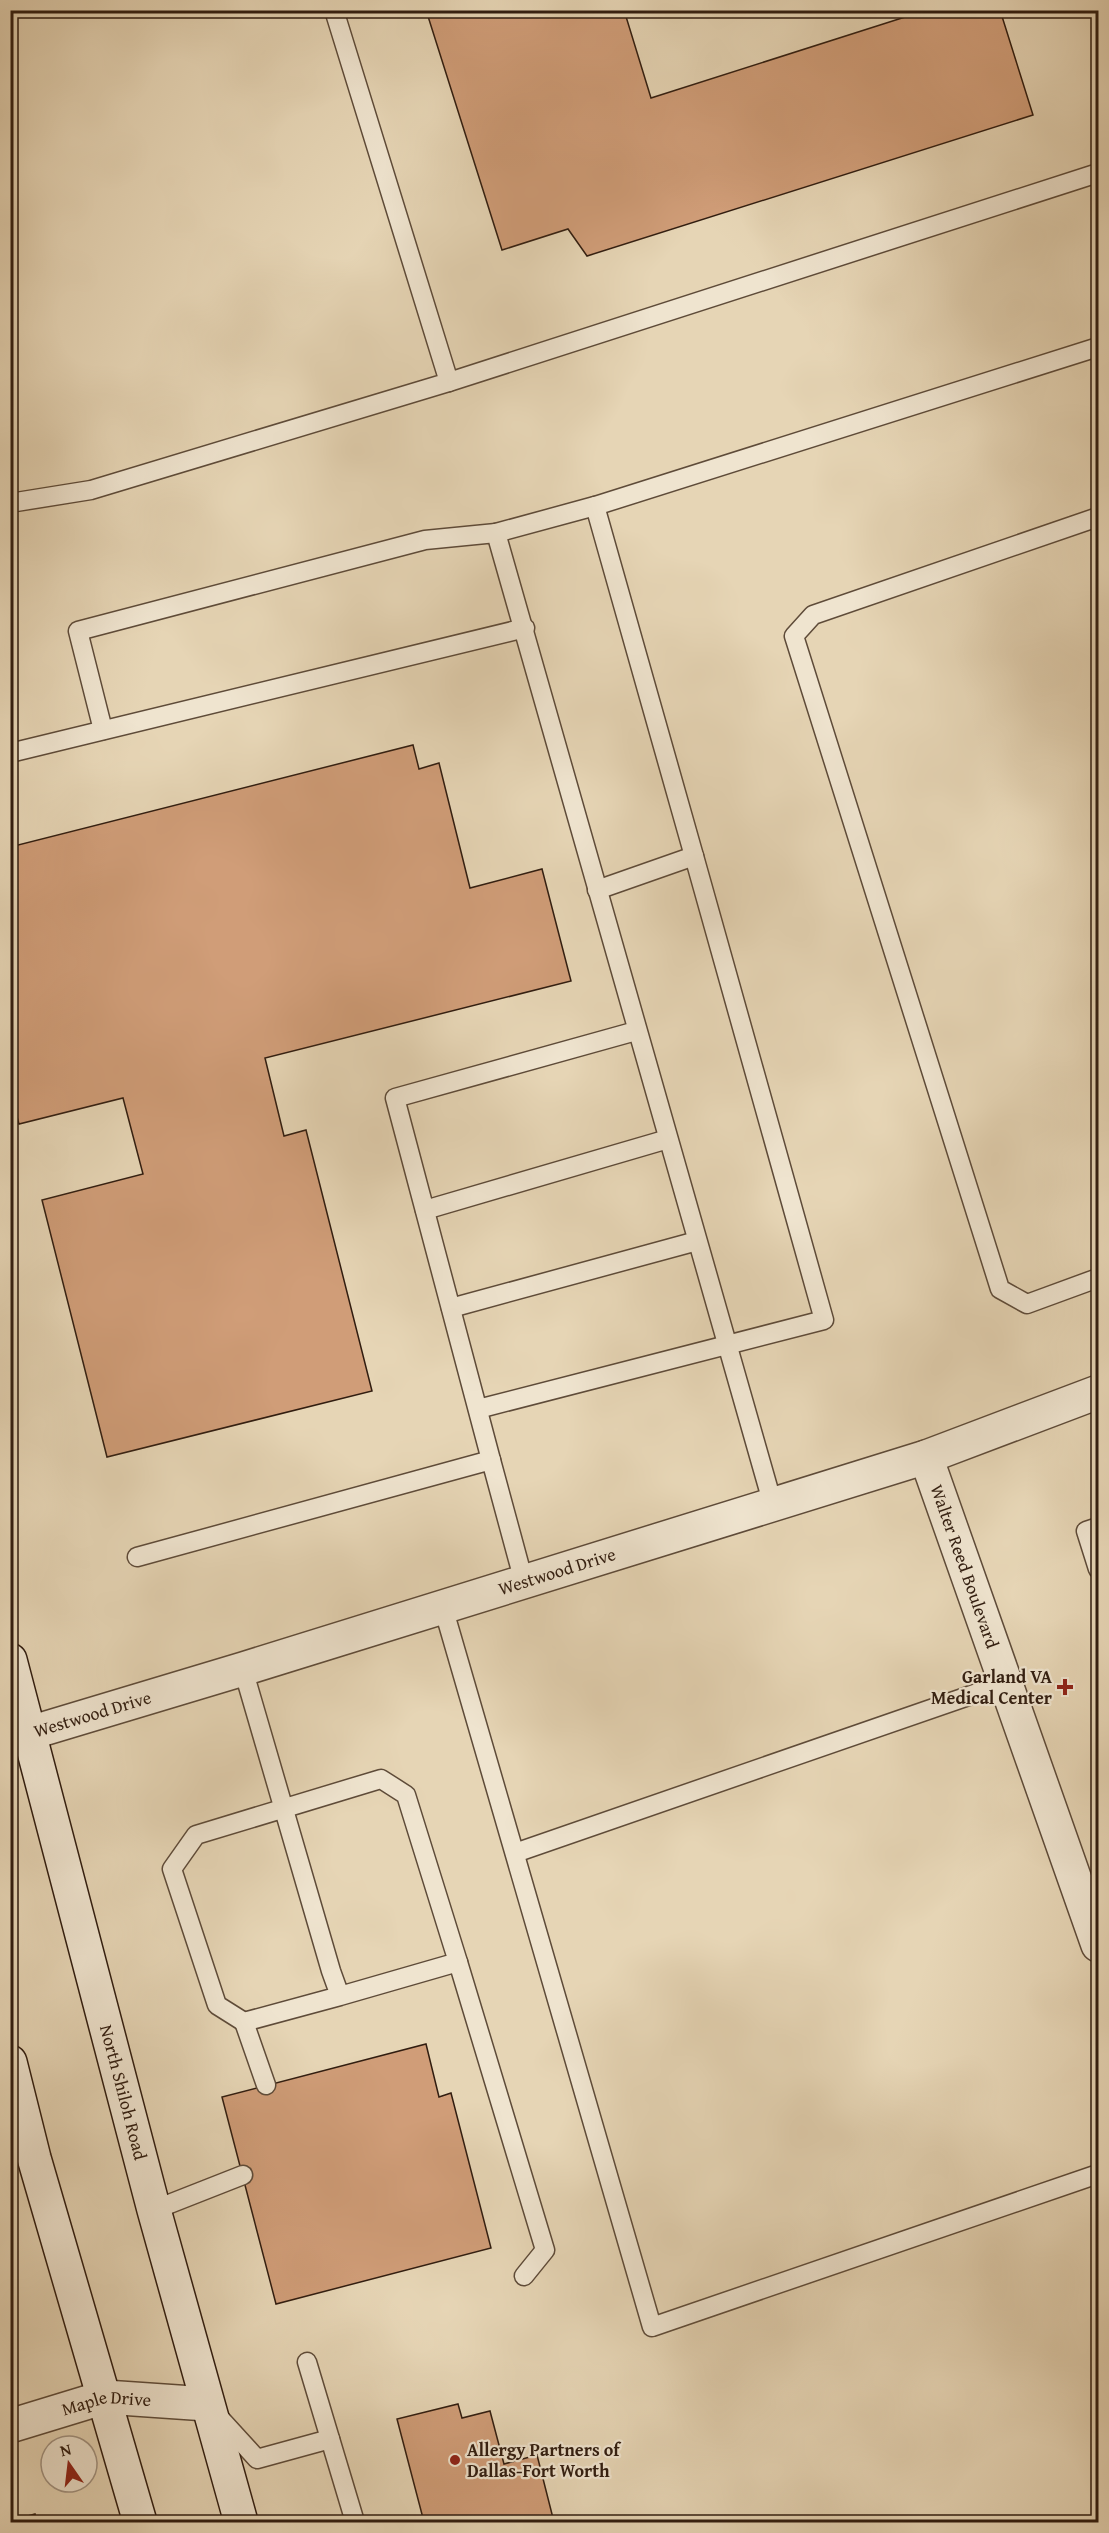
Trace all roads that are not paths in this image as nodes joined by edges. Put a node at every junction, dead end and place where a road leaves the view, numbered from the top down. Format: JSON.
{"nodes":[{"id":1,"x":334,"y":10,"type":"edge"},
{"id":2,"x":1098,"y":173,"type":"edge"},
{"id":3,"x":1098,"y":347,"type":"edge"},
{"id":4,"x":449,"y":382,"type":"junction"},
{"id":5,"x":10,"y":503,"type":"edge"},
{"id":6,"x":595,"y":506,"type":"junction"},
{"id":7,"x":1098,"y":517,"type":"edge"},
{"id":8,"x":496,"y":533,"type":"junction"},
{"id":9,"x":525,"y":628,"type":"junction"},
{"id":10,"x":103,"y":730,"type":"junction"},
{"id":11,"x":10,"y":753,"type":"edge"},
{"id":12,"x":694,"y":856,"type":"junction"},
{"id":13,"x":597,"y":890,"type":"junction"},
{"id":14,"x":636,"y":1031,"type":"junction"},
{"id":15,"x":668,"y":1139,"type":"junction"},
{"id":16,"x":425,"y":1210,"type":"junction"},
{"id":17,"x":697,"y":1241,"type":"junction"},
{"id":18,"x":1098,"y":1278,"type":"edge"},
{"id":19,"x":451,"y":1308,"type":"junction"},
{"id":20,"x":727,"y":1345,"type":"junction"},
{"id":21,"x":1098,"y":1392,"type":"edge"},
{"id":22,"x":478,"y":1409,"type":"junction"},
{"id":23,"x":926,"y":1457,"type":"junction"},
{"id":24,"x":491,"y":1460,"type":"junction"},
{"id":25,"x":773,"y":1505,"type":"junction"},
{"id":26,"x":1098,"y":1527,"type":"edge"},
{"id":27,"x":137,"y":1557,"type":"dead end"},
{"id":28,"x":1098,"y":1569,"type":"edge"},
{"id":29,"x":524,"y":1582,"type":"junction"},
{"id":30,"x":443,"y":1607,"type":"junction"},
{"id":31,"x":10,"y":1660,"type":"edge"},
{"id":32,"x":243,"y":1670,"type":"junction"},
{"id":33,"x":1006,"y":1683,"type":"junction"},
{"id":34,"x":20,"y":1736,"type":"edge"},
{"id":35,"x":284,"y":1809,"type":"junction"},
{"id":36,"x":515,"y":1853,"type":"junction"},
{"id":37,"x":1098,"y":1945,"type":"edge"},
{"id":38,"x":458,"y":1962,"type":"junction"},
{"id":39,"x":340,"y":1996,"type":"junction"},
{"id":40,"x":244,"y":2022,"type":"junction"},
{"id":41,"x":10,"y":2062,"type":"edge"},
{"id":42,"x":266,"y":2085,"type":"dead end"},
{"id":43,"x":243,"y":2175,"type":"dead end"},
{"id":44,"x":1098,"y":2175,"type":"edge"},
{"id":45,"x":154,"y":2210,"type":"junction"},
{"id":46,"x":524,"y":2276,"type":"dead end"},
{"id":47,"x":307,"y":2362,"type":"dead end"},
{"id":48,"x":105,"y":2397,"type":"junction"},
{"id":49,"x":207,"y":2404,"type":"junction"},
{"id":50,"x":10,"y":2426,"type":"edge"},
{"id":51,"x":330,"y":2439,"type":"junction"},
{"id":52,"x":140,"y":2523,"type":"edge"},
{"id":53,"x":241,"y":2523,"type":"edge"},
{"id":54,"x":355,"y":2523,"type":"edge"}],
"edges":[{"from":1,"to":4,"type":"lane"},
{"from":2,"to":4,"type":"lane"},
{"from":3,"to":6,"type":"lane"},
{"from":4,"to":5,"type":"lane"},
{"from":6,"to":8,"type":"lane"},
{"from":6,"to":12,"type":"lane"},
{"from":7,"to":18,"type":"lane"},
{"from":8,"to":9,"type":"lane"},
{"from":8,"to":10,"type":"lane"},
{"from":9,"to":10,"type":"lane"},
{"from":9,"to":13,"type":"lane"},
{"from":10,"to":11,"type":"lane"},
{"from":12,"to":13,"type":"lane"},
{"from":12,"to":20,"type":"lane"},
{"from":13,"to":14,"type":"lane"},
{"from":14,"to":15,"type":"lane"},
{"from":14,"to":16,"type":"lane"},
{"from":15,"to":16,"type":"lane"},
{"from":15,"to":17,"type":"lane"},
{"from":16,"to":19,"type":"lane"},
{"from":17,"to":19,"type":"lane"},
{"from":17,"to":20,"type":"lane"},
{"from":19,"to":22,"type":"lane"},
{"from":20,"to":22,"type":"lane"},
{"from":20,"to":25,"type":"lane"},
{"from":21,"to":23,"type":"street","name":"Westwood Drive"},
{"from":22,"to":24,"type":"lane"},
{"from":23,"to":25,"type":"street","name":"Westwood Drive"},
{"from":23,"to":33,"type":"street","name":"Walter Reed Boulevard"},
{"from":24,"to":27,"type":"lane"},
{"from":24,"to":29,"type":"lane"},
{"from":25,"to":29,"type":"street","name":"Westwood Drive"},
{"from":26,"to":28,"type":"lane"},
{"from":29,"to":30,"type":"street","name":"Westwood Drive"},
{"from":30,"to":32,"type":"street","name":"Westwood Drive"},
{"from":30,"to":36,"type":"lane"},
{"from":31,"to":34,"type":"street","name":"North Shiloh Road"},
{"from":32,"to":34,"type":"street","name":"Westwood Drive"},
{"from":32,"to":35,"type":"lane"},
{"from":33,"to":36,"type":"lane"},
{"from":33,"to":37,"type":"street","name":"Walter Reed Boulevard"},
{"from":34,"to":45,"type":"street","name":"North Shiloh Road"},
{"from":35,"to":38,"type":"lane"},
{"from":35,"to":39,"type":"lane"},
{"from":35,"to":40,"type":"lane"},
{"from":36,"to":44,"type":"lane"},
{"from":38,"to":39,"type":"lane"},
{"from":38,"to":46,"type":"lane"},
{"from":39,"to":40,"type":"lane"},
{"from":40,"to":42,"type":"lane"},
{"from":41,"to":48,"type":"street"},
{"from":43,"to":45,"type":"lane"},
{"from":45,"to":49,"type":"street","name":"North Shiloh Road"},
{"from":47,"to":51,"type":"lane"},
{"from":48,"to":49,"type":"street","name":"Maple Drive"},
{"from":48,"to":50,"type":"street","name":"Maple Drive"},
{"from":48,"to":52,"type":"street"},
{"from":49,"to":51,"type":"lane"},
{"from":49,"to":53,"type":"street","name":"North Shiloh Road"},
{"from":51,"to":54,"type":"lane"}]}
